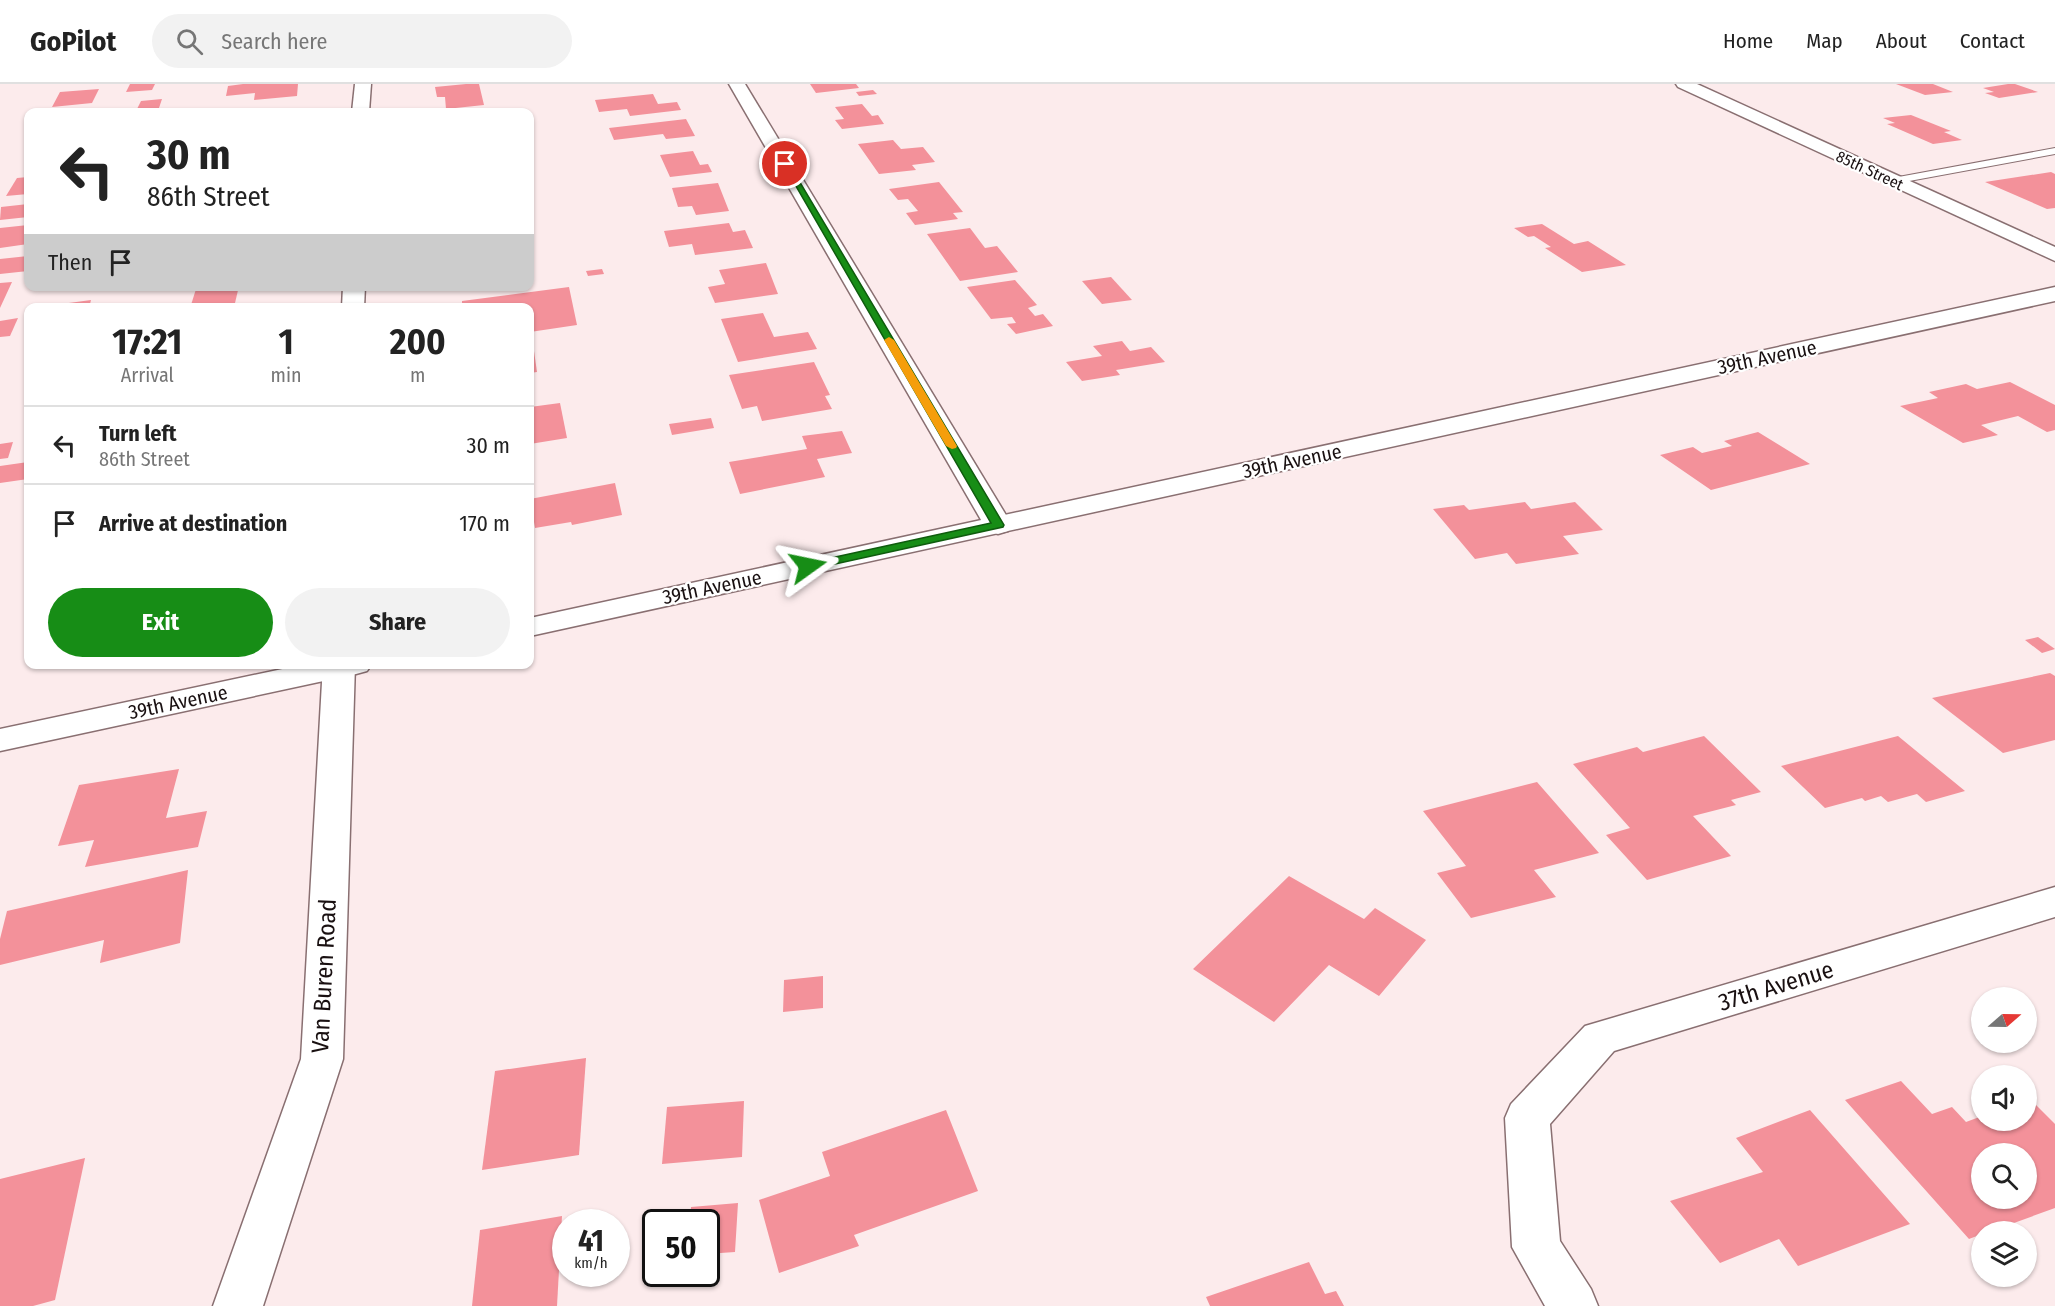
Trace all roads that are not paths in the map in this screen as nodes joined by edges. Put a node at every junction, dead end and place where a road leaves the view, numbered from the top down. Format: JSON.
{"nodes":[{"id":1,"x":363,"y":84,"type":"edge"},
{"id":2,"x":737,"y":84,"type":"edge"},
{"id":3,"x":1684,"y":84,"type":"edge"},
{"id":4,"x":362,"y":108,"type":"edge"},
{"id":5,"x":2055,"y":151,"type":"edge"},
{"id":6,"x":1893,"y":181,"type":"junction"},
{"id":7,"x":2055,"y":255,"type":"edge"},
{"id":8,"x":2055,"y":294,"type":"edge"},
{"id":9,"x":998,"y":525,"type":"junction"},
{"id":10,"x":534,"y":626,"type":"edge"},
{"id":11,"x":330,"y":669,"type":"edge"},
{"id":12,"x":344,"y":669,"type":"edge"},
{"id":13,"x":0,"y":740,"type":"edge"},
{"id":14,"x":2055,"y":902,"type":"edge"},
{"id":15,"x":238,"y":1306,"type":"edge"},
{"id":16,"x":1573,"y":1306,"type":"edge"}],
"edges":[{"from":1,"to":4,"type":"street"},
{"from":2,"to":9,"type":"street"},
{"from":3,"to":6,"type":"street","name":"85th Street"},
{"from":5,"to":6,"type":"lane"},
{"from":6,"to":7,"type":"street","name":"85th Street"},
{"from":8,"to":9,"type":"street","name":"39th Avenue"},
{"from":9,"to":10,"type":"street","name":"39th Avenue"},
{"from":11,"to":13,"type":"street","name":"39th Avenue"},
{"from":12,"to":15,"type":"street","name":"Van Buren Road"},
{"from":14,"to":16,"type":"street","name":"37th Avenue"}]}
